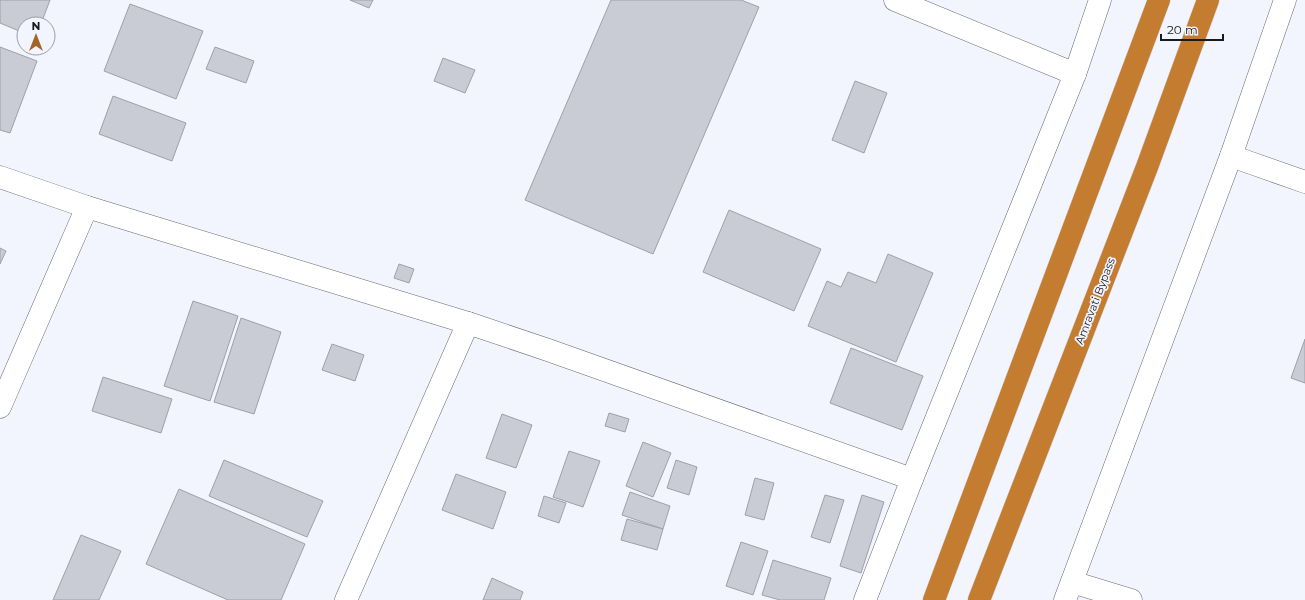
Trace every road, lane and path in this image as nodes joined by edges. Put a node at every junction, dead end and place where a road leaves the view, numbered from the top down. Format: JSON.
{"nodes":[{"id":1,"x":895,"y":0,"type":"edge"},
{"id":2,"x":1100,"y":0,"type":"edge"},
{"id":3,"x":1159,"y":0,"type":"edge"},
{"id":4,"x":1208,"y":0,"type":"edge"},
{"id":5,"x":1285,"y":0,"type":"edge"},
{"id":6,"x":1075,"y":74,"type":"junction"},
{"id":7,"x":1231,"y":156,"type":"junction"},
{"id":8,"x":0,"y":177,"type":"edge"},
{"id":9,"x":1305,"y":182,"type":"edge"},
{"id":10,"x":87,"y":207,"type":"junction"},
{"id":11,"x":468,"y":323,"type":"junction"},
{"id":12,"x":0,"y":407,"type":"edge"},
{"id":13,"x":912,"y":479,"type":"junction"},
{"id":14,"x":1068,"y":591,"type":"edge"},
{"id":15,"x":346,"y":600,"type":"edge"},
{"id":16,"x":865,"y":600,"type":"edge"},
{"id":17,"x":934,"y":600,"type":"edge"},
{"id":18,"x":979,"y":600,"type":"edge"},
{"id":19,"x":1131,"y":600,"type":"edge"}],
"edges":[{"from":1,"to":6,"type":"street"},
{"from":2,"to":6,"type":"street"},
{"from":3,"to":17,"type":"highway"},
{"from":4,"to":18,"type":"highway","name":"Amravati Bypass"},
{"from":5,"to":7,"type":"street"},
{"from":6,"to":13,"type":"street"},
{"from":7,"to":9,"type":"street"},
{"from":7,"to":14,"type":"street"},
{"from":8,"to":10,"type":"street"},
{"from":10,"to":11,"type":"street"},
{"from":10,"to":12,"type":"street"},
{"from":11,"to":13,"type":"street"},
{"from":11,"to":15,"type":"street"},
{"from":13,"to":16,"type":"street"},
{"from":14,"to":19,"type":"street"}]}
